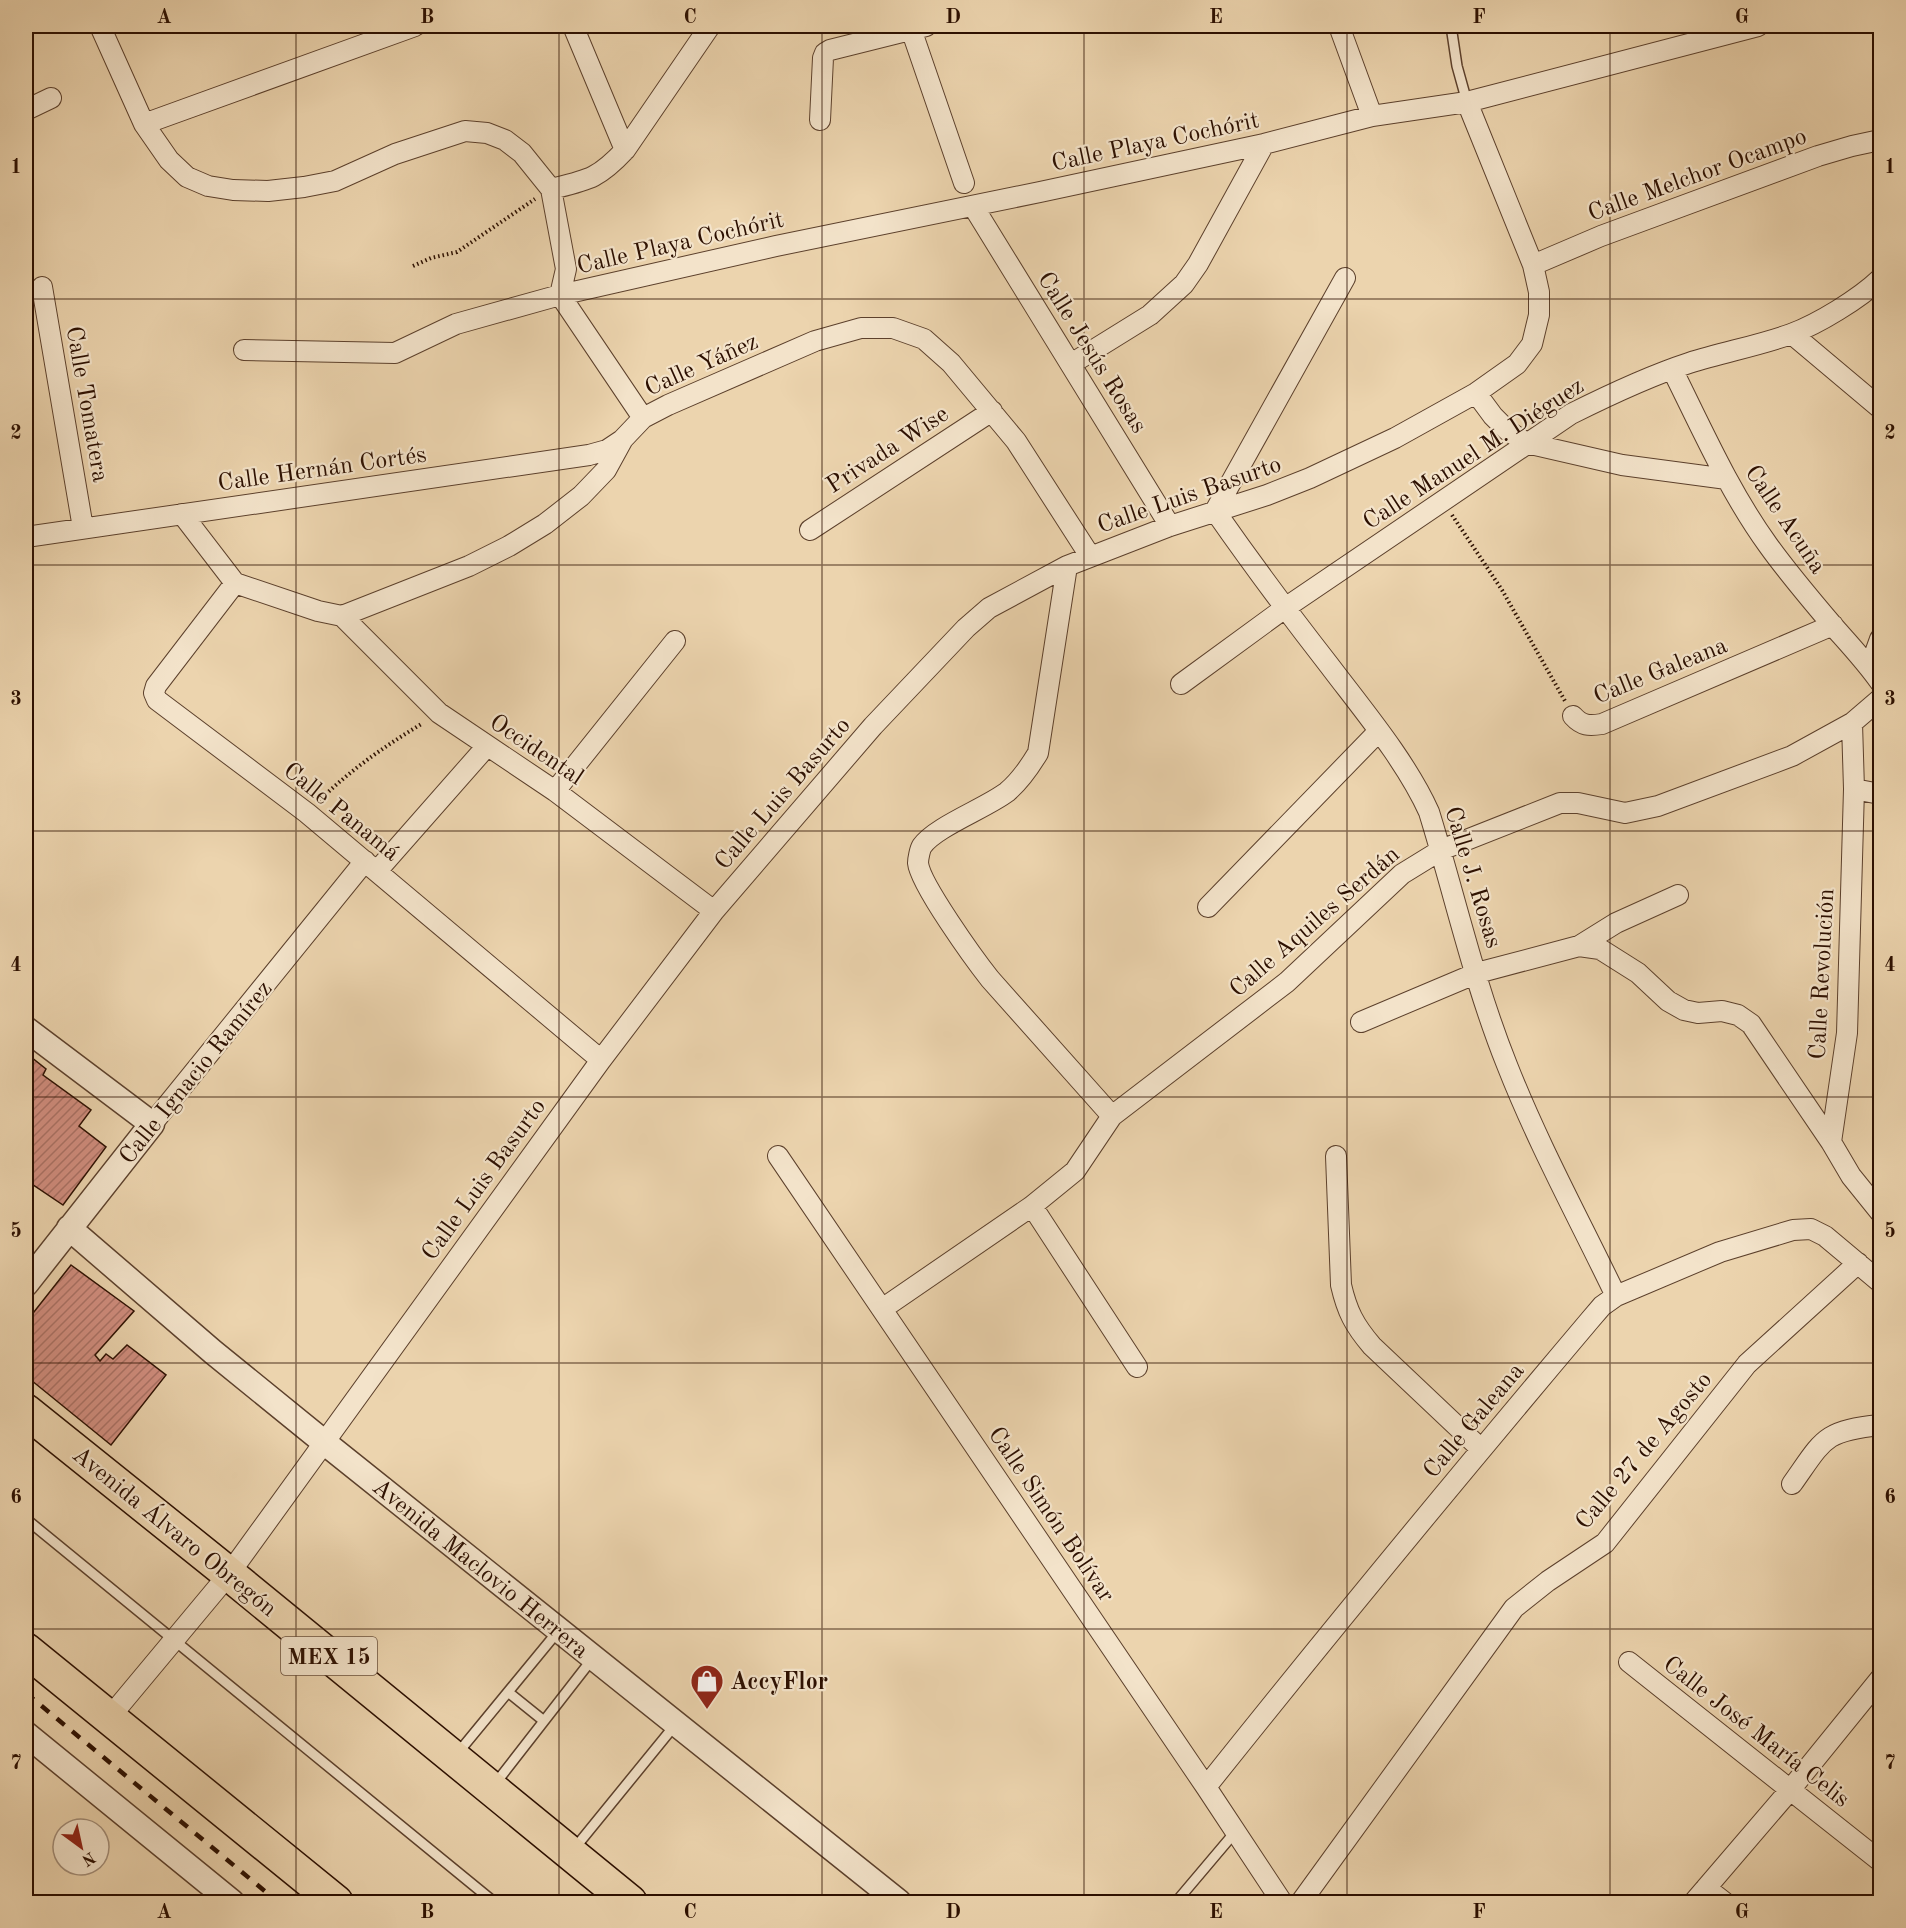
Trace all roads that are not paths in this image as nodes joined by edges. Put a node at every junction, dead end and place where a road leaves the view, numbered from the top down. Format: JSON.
{"nodes":[{"id":1,"x":100,"y":26,"type":"edge"},
{"id":2,"x":415,"y":26,"type":"edge"},
{"id":3,"x":573,"y":26,"type":"edge"},
{"id":4,"x":710,"y":26,"type":"edge"},
{"id":5,"x":1339,"y":26,"type":"edge"},
{"id":6,"x":1451,"y":26,"type":"edge"},
{"id":7,"x":1758,"y":26,"type":"edge"},
{"id":8,"x":919,"y":27,"type":"edge"},
{"id":9,"x":51,"y":98,"type":"dead end"},
{"id":10,"x":1467,"y":102,"type":"junction"},
{"id":11,"x":26,"y":110,"type":"edge"},
{"id":12,"x":1372,"y":116,"type":"junction"},
{"id":13,"x":820,"y":120,"type":"dead end"},
{"id":14,"x":144,"y":124,"type":"junction"},
{"id":15,"x":1881,"y":140,"type":"edge"},
{"id":16,"x":1264,"y":144,"type":"junction"},
{"id":17,"x":625,"y":150,"type":"junction"},
{"id":18,"x":964,"y":183,"type":"dead end"},
{"id":19,"x":551,"y":189,"type":"junction"},
{"id":20,"x":973,"y":206,"type":"junction"},
{"id":21,"x":1533,"y":265,"type":"junction"},
{"id":22,"x":1344,"y":278,"type":"dead end"},
{"id":23,"x":1881,"y":279,"type":"edge"},
{"id":24,"x":42,"y":287,"type":"dead end"},
{"id":25,"x":560,"y":295,"type":"junction"},
{"id":26,"x":1792,"y":334,"type":"junction"},
{"id":27,"x":244,"y":350,"type":"dead end"},
{"id":28,"x":1071,"y":364,"type":"junction"},
{"id":29,"x":1672,"y":369,"type":"junction"},
{"id":30,"x":1476,"y":393,"type":"junction"},
{"id":31,"x":1881,"y":408,"type":"edge"},
{"id":32,"x":992,"y":411,"type":"junction"},
{"id":33,"x":643,"y":418,"type":"junction"},
{"id":34,"x":623,"y":439,"type":"junction"},
{"id":35,"x":1526,"y":443,"type":"junction"},
{"id":36,"x":1727,"y":479,"type":"junction"},
{"id":37,"x":1215,"y":511,"type":"junction"},
{"id":38,"x":182,"y":514,"type":"junction"},
{"id":39,"x":1170,"y":526,"type":"junction"},
{"id":40,"x":83,"y":528,"type":"junction"},
{"id":41,"x":810,"y":530,"type":"dead end"},
{"id":42,"x":26,"y":537,"type":"edge"},
{"id":43,"x":1090,"y":556,"type":"junction"},
{"id":44,"x":1067,"y":566,"type":"junction"},
{"id":45,"x":235,"y":583,"type":"junction"},
{"id":46,"x":1285,"y":608,"type":"junction"},
{"id":47,"x":342,"y":616,"type":"junction"},
{"id":48,"x":1833,"y":625,"type":"junction"},
{"id":49,"x":1881,"y":639,"type":"edge"},
{"id":50,"x":675,"y":641,"type":"dead end"},
{"id":51,"x":1875,"y":675,"type":"edge"},
{"id":52,"x":1181,"y":684,"type":"dead end"},
{"id":53,"x":1881,"y":699,"type":"edge"},
{"id":54,"x":1573,"y":716,"type":"road end"},
{"id":55,"x":1852,"y":723,"type":"junction"},
{"id":56,"x":1378,"y":732,"type":"junction"},
{"id":57,"x":487,"y":746,"type":"junction"},
{"id":58,"x":1854,"y":789,"type":"junction"},
{"id":59,"x":555,"y":790,"type":"junction"},
{"id":60,"x":1881,"y":794,"type":"edge"},
{"id":61,"x":1441,"y":850,"type":"junction"},
{"id":62,"x":371,"y":866,"type":"junction"},
{"id":63,"x":1678,"y":895,"type":"dead end"},
{"id":64,"x":1208,"y":907,"type":"dead end"},
{"id":65,"x":714,"y":911,"type":"junction"},
{"id":66,"x":1579,"y":946,"type":"junction"},
{"id":67,"x":1477,"y":974,"type":"junction"},
{"id":68,"x":1361,"y":1022,"type":"dead end"},
{"id":69,"x":26,"y":1029,"type":"edge"},
{"id":70,"x":601,"y":1060,"type":"junction"},
{"id":71,"x":1112,"y":1116,"type":"junction"},
{"id":72,"x":152,"y":1124,"type":"junction"},
{"id":73,"x":1831,"y":1142,"type":"junction"},
{"id":74,"x":778,"y":1156,"type":"dead end"},
{"id":75,"x":1336,"y":1156,"type":"dead end"},
{"id":76,"x":1032,"y":1206,"type":"junction"},
{"id":77,"x":1879,"y":1207,"type":"edge"},
{"id":78,"x":69,"y":1228,"type":"junction"},
{"id":79,"x":1857,"y":1263,"type":"junction"},
{"id":80,"x":1881,"y":1282,"type":"edge"},
{"id":81,"x":26,"y":1284,"type":"edge"},
{"id":82,"x":1616,"y":1296,"type":"junction"},
{"id":83,"x":882,"y":1309,"type":"junction"},
{"id":84,"x":1137,"y":1367,"type":"dead end"},
{"id":85,"x":26,"y":1411,"type":"edge"},
{"id":86,"x":1881,"y":1425,"type":"edge"},
{"id":87,"x":325,"y":1443,"type":"junction"},
{"id":88,"x":1481,"y":1449,"type":"junction"},
{"id":89,"x":1792,"y":1484,"type":"dead end"},
{"id":90,"x":26,"y":1519,"type":"edge"},
{"id":91,"x":229,"y":1574,"type":"junction"},
{"id":92,"x":559,"y":1630,"type":"junction"},
{"id":93,"x":175,"y":1640,"type":"junction"},
{"id":94,"x":26,"y":1650,"type":"edge"},
{"id":95,"x":593,"y":1658,"type":"junction"},
{"id":96,"x":1629,"y":1662,"type":"dead end"},
{"id":97,"x":1881,"y":1679,"type":"edge"},
{"id":98,"x":508,"y":1692,"type":"junction"},
{"id":99,"x":109,"y":1718,"type":"junction"},
{"id":100,"x":544,"y":1721,"type":"junction"},
{"id":101,"x":675,"y":1725,"type":"junction"},
{"id":102,"x":26,"y":1734,"type":"edge"},
{"id":103,"x":454,"y":1758,"type":"junction"},
{"id":104,"x":1206,"y":1787,"type":"junction"},
{"id":105,"x":491,"y":1789,"type":"junction"},
{"id":106,"x":1790,"y":1790,"type":"junction"},
{"id":107,"x":1236,"y":1831,"type":"junction"},
{"id":108,"x":570,"y":1854,"type":"junction"},
{"id":109,"x":1881,"y":1861,"type":"edge"},
{"id":110,"x":1700,"y":1895,"type":"edge"},
{"id":111,"x":232,"y":1902,"type":"edge"},
{"id":112,"x":336,"y":1902,"type":"edge"},
{"id":113,"x":494,"y":1902,"type":"edge"},
{"id":114,"x":630,"y":1902,"type":"edge"},
{"id":115,"x":899,"y":1902,"type":"edge"},
{"id":116,"x":1176,"y":1902,"type":"edge"},
{"id":117,"x":1282,"y":1902,"type":"edge"},
{"id":118,"x":1301,"y":1902,"type":"edge"},
{"id":119,"x":1724,"y":1902,"type":"edge"}],
"edges":[{"from":1,"to":14,"type":"street"},
{"from":2,"to":14,"type":"street"},
{"from":3,"to":17,"type":"street"},
{"from":4,"to":17,"type":"street"},
{"from":5,"to":12,"type":"street"},
{"from":6,"to":10,"type":"lane"},
{"from":7,"to":10,"type":"street","name":"Calle Playa Cochórit"},
{"from":8,"to":13,"type":"street"},
{"from":8,"to":18,"type":"street"},
{"from":9,"to":11,"type":"street"},
{"from":10,"to":12,"type":"street","name":"Calle Playa Cochórit"},
{"from":10,"to":21,"type":"street","name":"Calle Luis Basurto"},
{"from":12,"to":16,"type":"street","name":"Calle Playa Cochórit"},
{"from":14,"to":19,"type":"street"},
{"from":15,"to":21,"type":"street","name":"Calle Melchor Ocampo"},
{"from":16,"to":20,"type":"street","name":"Calle Playa Cochórit"},
{"from":16,"to":28,"type":"street"},
{"from":17,"to":19,"type":"street"},
{"from":19,"to":25,"type":"street"},
{"from":20,"to":25,"type":"street","name":"Calle Playa Cochórit"},
{"from":20,"to":28,"type":"street","name":"Calle Jesús Rosas"},
{"from":21,"to":30,"type":"street","name":"Calle Luis Basurto"},
{"from":22,"to":37,"type":"street"},
{"from":23,"to":26,"type":"street","name":"Calle Manuel M. Diéguez"},
{"from":24,"to":40,"type":"street","name":"Calle Tomatera"},
{"from":25,"to":27,"type":"street","name":"Calle Playa Cochórit"},
{"from":25,"to":33,"type":"street"},
{"from":26,"to":29,"type":"street","name":"Calle Manuel M. Diéguez"},
{"from":26,"to":31,"type":"street"},
{"from":28,"to":39,"type":"street","name":"Calle Jesús Rosas"},
{"from":29,"to":35,"type":"street","name":"Calle Manuel M. Diéguez"},
{"from":29,"to":36,"type":"street","name":"Calle Acuña"},
{"from":30,"to":35,"type":"street"},
{"from":30,"to":37,"type":"street","name":"Calle Luis Basurto"},
{"from":32,"to":33,"type":"street","name":"Calle Yáñez"},
{"from":32,"to":41,"type":"street","name":"Privada Wise"},
{"from":32,"to":43,"type":"street","name":"Calle Yáñez"},
{"from":33,"to":34,"type":"street","name":"Calle Yáñez"},
{"from":34,"to":38,"type":"street","name":"Calle Hernán Cortés"},
{"from":34,"to":47,"type":"street","name":"Calle Yáñez"},
{"from":35,"to":36,"type":"street"},
{"from":35,"to":46,"type":"street","name":"Calle Manuel M. Diéguez"},
{"from":36,"to":48,"type":"street","name":"Calle Acuña"},
{"from":37,"to":39,"type":"street","name":"Calle Luis Basurto"},
{"from":37,"to":46,"type":"street","name":"Calle J. Rosas"},
{"from":38,"to":40,"type":"street","name":"Calle Hernán Cortés"},
{"from":38,"to":45,"type":"street"},
{"from":39,"to":43,"type":"street","name":"Calle Luis Basurto"},
{"from":40,"to":42,"type":"street","name":"Calle Hernán Cortés"},
{"from":43,"to":44,"type":"street","name":"Calle Luis Basurto"},
{"from":44,"to":65,"type":"street","name":"Calle Luis Basurto"},
{"from":44,"to":71,"type":"street"},
{"from":45,"to":47,"type":"street"},
{"from":45,"to":62,"type":"street","name":"Calle Panamá"},
{"from":46,"to":52,"type":"street","name":"Calle Manuel M. Diéguez"},
{"from":46,"to":56,"type":"street","name":"Calle J. Rosas"},
{"from":47,"to":57,"type":"street","name":"Occidental"},
{"from":48,"to":51,"type":"street","name":"Calle Acuña"},
{"from":48,"to":54,"type":"street","name":"Calle Galeana"},
{"from":49,"to":51,"type":"street"},
{"from":50,"to":59,"type":"street"},
{"from":53,"to":55,"type":"street","name":"Calle Aquiles Serdán"},
{"from":55,"to":58,"type":"street","name":"Calle Revolución"},
{"from":55,"to":61,"type":"street","name":"Calle Aquiles Serdán"},
{"from":56,"to":61,"type":"street","name":"Calle J. Rosas"},
{"from":56,"to":64,"type":"street"},
{"from":57,"to":59,"type":"street","name":"Occidental"},
{"from":57,"to":62,"type":"street","name":"Calle Ignacio Ramírez"},
{"from":58,"to":60,"type":"street"},
{"from":58,"to":73,"type":"street","name":"Calle Revolución"},
{"from":59,"to":65,"type":"street","name":"Occidental"},
{"from":61,"to":67,"type":"street","name":"Calle J. Rosas"},
{"from":61,"to":71,"type":"street","name":"Calle Aquiles Serdán"},
{"from":62,"to":70,"type":"street","name":"Calle Panamá"},
{"from":62,"to":72,"type":"street","name":"Calle Ignacio Ramírez"},
{"from":63,"to":66,"type":"street"},
{"from":65,"to":70,"type":"street","name":"Calle Luis Basurto"},
{"from":66,"to":67,"type":"street"},
{"from":66,"to":73,"type":"street"},
{"from":67,"to":68,"type":"street"},
{"from":67,"to":82,"type":"street","name":"Calle J. Rosas"},
{"from":69,"to":72,"type":"street"},
{"from":70,"to":87,"type":"street","name":"Calle Luis Basurto"},
{"from":71,"to":76,"type":"street","name":"Calle Aquiles Serdán"},
{"from":72,"to":78,"type":"street","name":"Calle Ignacio Ramírez"},
{"from":73,"to":77,"type":"street"},
{"from":74,"to":83,"type":"street","name":"Calle Simón Bolívar"},
{"from":75,"to":88,"type":"street"},
{"from":76,"to":83,"type":"street","name":"Calle Aquiles Serdán"},
{"from":76,"to":84,"type":"street"},
{"from":78,"to":81,"type":"street","name":"Calle Ignacio Ramírez"},
{"from":78,"to":87,"type":"street","name":"Avenida Maclovio Herrera"},
{"from":79,"to":80,"type":"street"},
{"from":79,"to":82,"type":"street","name":"Calle Galeana"},
{"from":79,"to":118,"type":"street","name":"Calle 27 de Agosto"},
{"from":82,"to":88,"type":"street","name":"Calle Galeana"},
{"from":83,"to":104,"type":"street","name":"Calle Simón Bolívar"},
{"from":85,"to":91,"type":"highway","name":"Avenida Álvaro Obregón","number":"MEX 15"},
{"from":86,"to":89,"type":"street"},
{"from":87,"to":91,"type":"street","name":"Calle Luis Basurto"},
{"from":87,"to":92,"type":"street","name":"Avenida Maclovio Herrera"},
{"from":88,"to":104,"type":"street","name":"Calle Galeana"},
{"from":90,"to":93,"type":"lane"},
{"from":91,"to":93,"type":"street","name":"Calle Luis Basurto"},
{"from":91,"to":103,"type":"highway","name":"Avenida Álvaro Obregón","number":"MEX 15"},
{"from":92,"to":95,"type":"street","name":"Avenida Maclovio Herrera"},
{"from":92,"to":98,"type":"lane"},
{"from":93,"to":99,"type":"street","name":"Calle Luis Basurto"},
{"from":93,"to":113,"type":"lane"},
{"from":94,"to":99,"type":"highway"},
{"from":95,"to":100,"type":"lane"},
{"from":95,"to":101,"type":"street","name":"Avenida Maclovio Herrera"},
{"from":96,"to":106,"type":"street","name":"Calle José María Celis"},
{"from":97,"to":106,"type":"street"},
{"from":98,"to":100,"type":"lane"},
{"from":98,"to":103,"type":"lane"},
{"from":99,"to":112,"type":"highway"},
{"from":100,"to":105,"type":"lane"},
{"from":101,"to":108,"type":"lane"},
{"from":101,"to":115,"type":"street","name":"Avenida Maclovio Herrera"},
{"from":102,"to":111,"type":"street"},
{"from":103,"to":105,"type":"highway","name":"Avenida Álvaro Obregón","number":"MEX 15"},
{"from":104,"to":107,"type":"street","name":"Calle Simón Bolívar"},
{"from":105,"to":108,"type":"highway","name":"Avenida Álvaro Obregón","number":"MEX 15"},
{"from":106,"to":109,"type":"street","name":"Calle José María Celis"},
{"from":106,"to":110,"type":"street"},
{"from":107,"to":116,"type":"lane"},
{"from":107,"to":117,"type":"street","name":"Calle Simón Bolívar"},
{"from":108,"to":114,"type":"highway","name":"Avenida Álvaro Obregón","number":"MEX 15"},
{"from":110,"to":119,"type":"street"}]}
